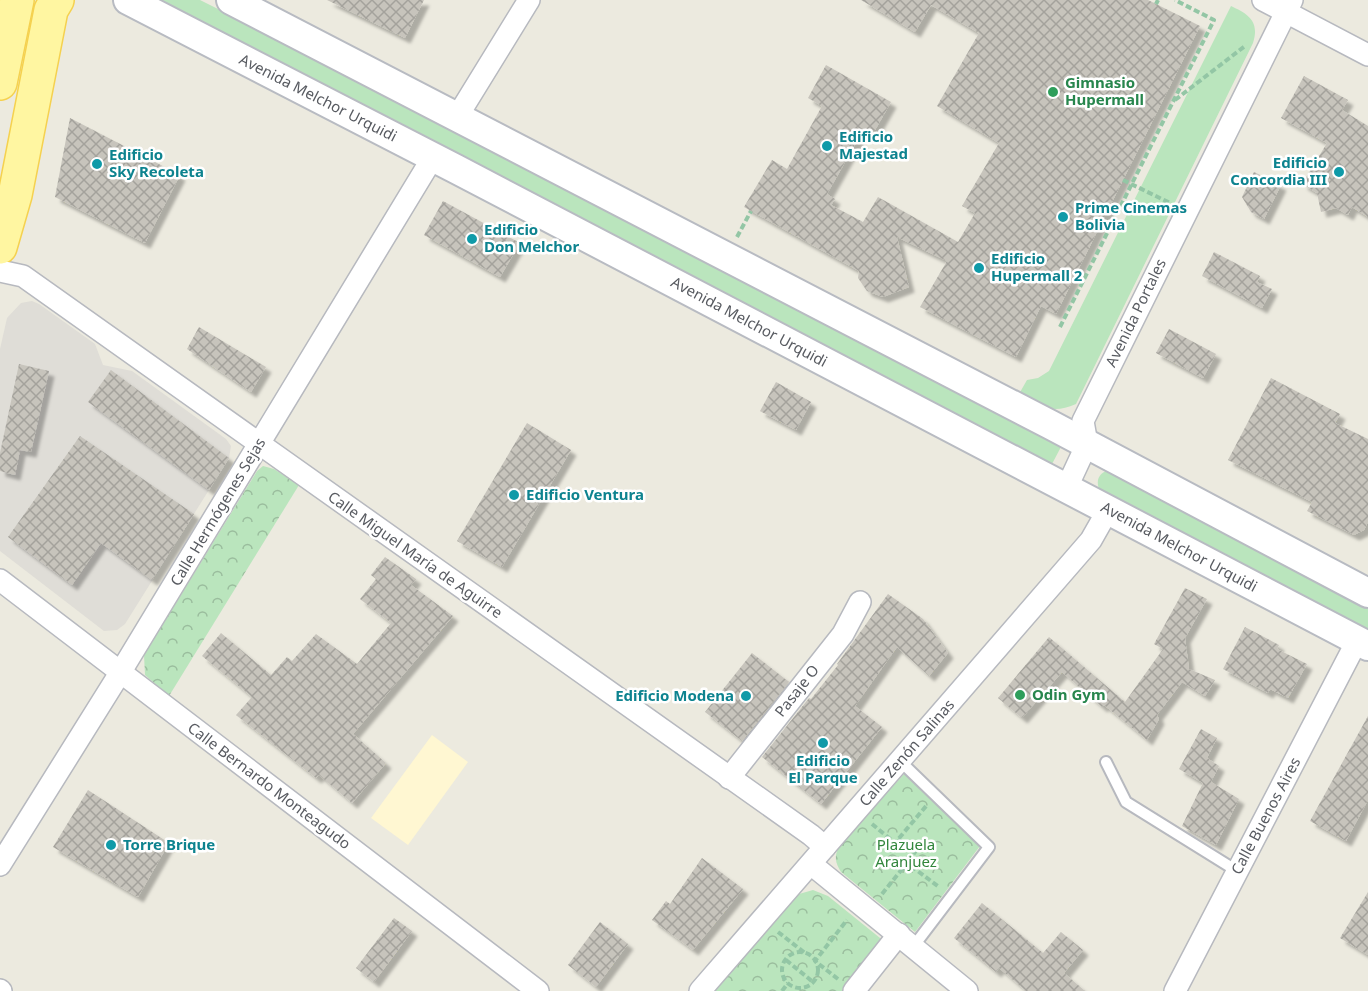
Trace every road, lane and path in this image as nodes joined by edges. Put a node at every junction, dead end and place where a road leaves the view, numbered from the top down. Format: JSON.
{"nodes":[{"id":1,"x":17,"y":0,"type":"edge"},
{"id":2,"x":41,"y":0,"type":"edge"},
{"id":3,"x":57,"y":0,"type":"edge"},
{"id":4,"x":128,"y":0,"type":"edge"},
{"id":5,"x":231,"y":0,"type":"edge"},
{"id":6,"x":529,"y":0,"type":"edge"},
{"id":7,"x":1175,"y":0,"type":"edge"},
{"id":8,"x":1263,"y":0,"type":"edge"},
{"id":9,"x":1289,"y":6,"type":"edge"},
{"id":10,"x":1248,"y":44,"type":"dead end"},
{"id":11,"x":1368,"y":55,"type":"edge"},
{"id":12,"x":0,"y":83,"type":"edge"},
{"id":13,"x":1173,"y":103,"type":"junction"},
{"id":14,"x":457,"y":117,"type":"junction"},
{"id":15,"x":434,"y":157,"type":"junction"},
{"id":16,"x":1123,"y":180,"type":"dead end"},
{"id":17,"x":1132,"y":184,"type":"junction"},
{"id":18,"x":1170,"y":203,"type":"dead end"},
{"id":19,"x":751,"y":211,"type":"dead end"},
{"id":20,"x":0,"y":232,"type":"edge"},
{"id":21,"x":736,"y":237,"type":"dead end"},
{"id":22,"x":0,"y":247,"type":"edge"},
{"id":23,"x":0,"y":272,"type":"edge"},
{"id":24,"x":1060,"y":327,"type":"dead end"},
{"id":25,"x":259,"y":444,"type":"junction"},
{"id":26,"x":1088,"y":444,"type":"junction"},
{"id":27,"x":1067,"y":488,"type":"junction"},
{"id":28,"x":1108,"y":510,"type":"junction"},
{"id":29,"x":0,"y":580,"type":"edge"},
{"id":30,"x":1368,"y":593,"type":"edge"},
{"id":31,"x":860,"y":602,"type":"dead end"},
{"id":32,"x":1363,"y":644,"type":"edge"},
{"id":33,"x":120,"y":673,"type":"junction"},
{"id":34,"x":900,"y":761,"type":"junction"},
{"id":35,"x":1106,"y":762,"type":"dead end"},
{"id":36,"x":729,"y":778,"type":"junction"},
{"id":37,"x":935,"y":795,"type":"junction"},
{"id":38,"x":869,"y":822,"type":"dead end"},
{"id":39,"x":898,"y":839,"type":"junction"},
{"id":40,"x":825,"y":847,"type":"junction"},
{"id":41,"x":907,"y":863,"type":"junction"},
{"id":42,"x":811,"y":864,"type":"junction"},
{"id":43,"x":0,"y":865,"type":"edge"},
{"id":44,"x":1237,"y":871,"type":"junction"},
{"id":45,"x":882,"y":894,"type":"dead end"},
{"id":46,"x":951,"y":897,"type":"junction"},
{"id":47,"x":847,"y":920,"type":"dead end"},
{"id":48,"x":775,"y":929,"type":"dead end"},
{"id":49,"x":906,"y":941,"type":"junction"},
{"id":50,"x":806,"y":954,"type":"junction"},
{"id":51,"x":786,"y":960,"type":"junction"},
{"id":52,"x":814,"y":961,"type":"junction"},
{"id":53,"x":813,"y":982,"type":"junction"},
{"id":54,"x":788,"y":983,"type":"junction"},
{"id":55,"x":850,"y":988,"type":"edge"},
{"id":56,"x":538,"y":991,"type":"edge"},
{"id":57,"x":700,"y":991,"type":"edge"},
{"id":58,"x":782,"y":991,"type":"edge"},
{"id":59,"x":967,"y":991,"type":"edge"},
{"id":60,"x":1175,"y":991,"type":"edge"}],
"edges":[{"from":1,"to":12,"type":"main road"},
{"from":2,"to":20,"type":"main road"},
{"from":3,"to":22,"type":"main road"},
{"from":4,"to":15,"type":"main road","name":"Avenida Melchor Urquidi"},
{"from":5,"to":14,"type":"main road"},
{"from":6,"to":14,"type":"street"},
{"from":7,"to":13,"type":"path"},
{"from":8,"to":9,"type":"street"},
{"from":9,"to":11,"type":"street"},
{"from":9,"to":26,"type":"street","name":"Avenida Portales"},
{"from":10,"to":13,"type":"path"},
{"from":13,"to":17,"type":"path"},
{"from":14,"to":26,"type":"main road"},
{"from":15,"to":25,"type":"street","name":"Calle Hermógenes Sejas"},
{"from":15,"to":27,"type":"main road","name":"Avenida Melchor Urquidi"},
{"from":16,"to":17,"type":"path"},
{"from":17,"to":18,"type":"path"},
{"from":17,"to":24,"type":"path"},
{"from":19,"to":21,"type":"path"},
{"from":23,"to":25,"type":"street","name":"Calle Miguel María de Aguirre"},
{"from":25,"to":33,"type":"street","name":"Calle Hermógenes Sejas"},
{"from":25,"to":36,"type":"street","name":"Calle Miguel María de Aguirre"},
{"from":26,"to":27,"type":"street","name":"Avenida Portales"},
{"from":26,"to":30,"type":"main road"},
{"from":27,"to":28,"type":"main road","name":"Avenida Melchor Urquidi"},
{"from":28,"to":32,"type":"main road","name":"Avenida Melchor Urquidi"},
{"from":28,"to":34,"type":"street","name":"Calle Zenón Salinas"},
{"from":29,"to":33,"type":"street","name":"Calle Bernardo Monteagudo"},
{"from":31,"to":36,"type":"street","name":"Pasaje O"},
{"from":32,"to":44,"type":"street","name":"Calle Buenos Aires"},
{"from":33,"to":43,"type":"street","name":"Calle Hermógenes Sejas"},
{"from":33,"to":56,"type":"street","name":"Calle Bernardo Monteagudo"},
{"from":34,"to":37,"type":"lane"},
{"from":34,"to":40,"type":"street","name":"Calle Zenón Salinas"},
{"from":35,"to":44,"type":"lane"},
{"from":36,"to":40,"type":"street","name":"Calle Miguel María de Aguirre"},
{"from":37,"to":39,"type":"path"},
{"from":37,"to":46,"type":"lane"},
{"from":38,"to":39,"type":"path"},
{"from":39,"to":41,"type":"path"},
{"from":40,"to":42,"type":"street","name":"Calle Zenón Salinas"},
{"from":41,"to":45,"type":"path"},
{"from":41,"to":46,"type":"path"},
{"from":42,"to":49,"type":"street"},
{"from":42,"to":57,"type":"street","name":"Calle Zenón Salinas"},
{"from":44,"to":60,"type":"street","name":"Calle Buenos Aires"},
{"from":46,"to":49,"type":"lane"},
{"from":47,"to":52,"type":"path"},
{"from":48,"to":50,"type":"path"},
{"from":49,"to":55,"type":"street"},
{"from":49,"to":59,"type":"street"},
{"from":50,"to":51,"type":"path"},
{"from":50,"to":52,"type":"path"},
{"from":51,"to":53,"type":"path"},
{"from":51,"to":54,"type":"path"},
{"from":52,"to":53,"type":"path"},
{"from":52,"to":55,"type":"path"},
{"from":53,"to":54,"type":"path"},
{"from":54,"to":58,"type":"path"}]}
